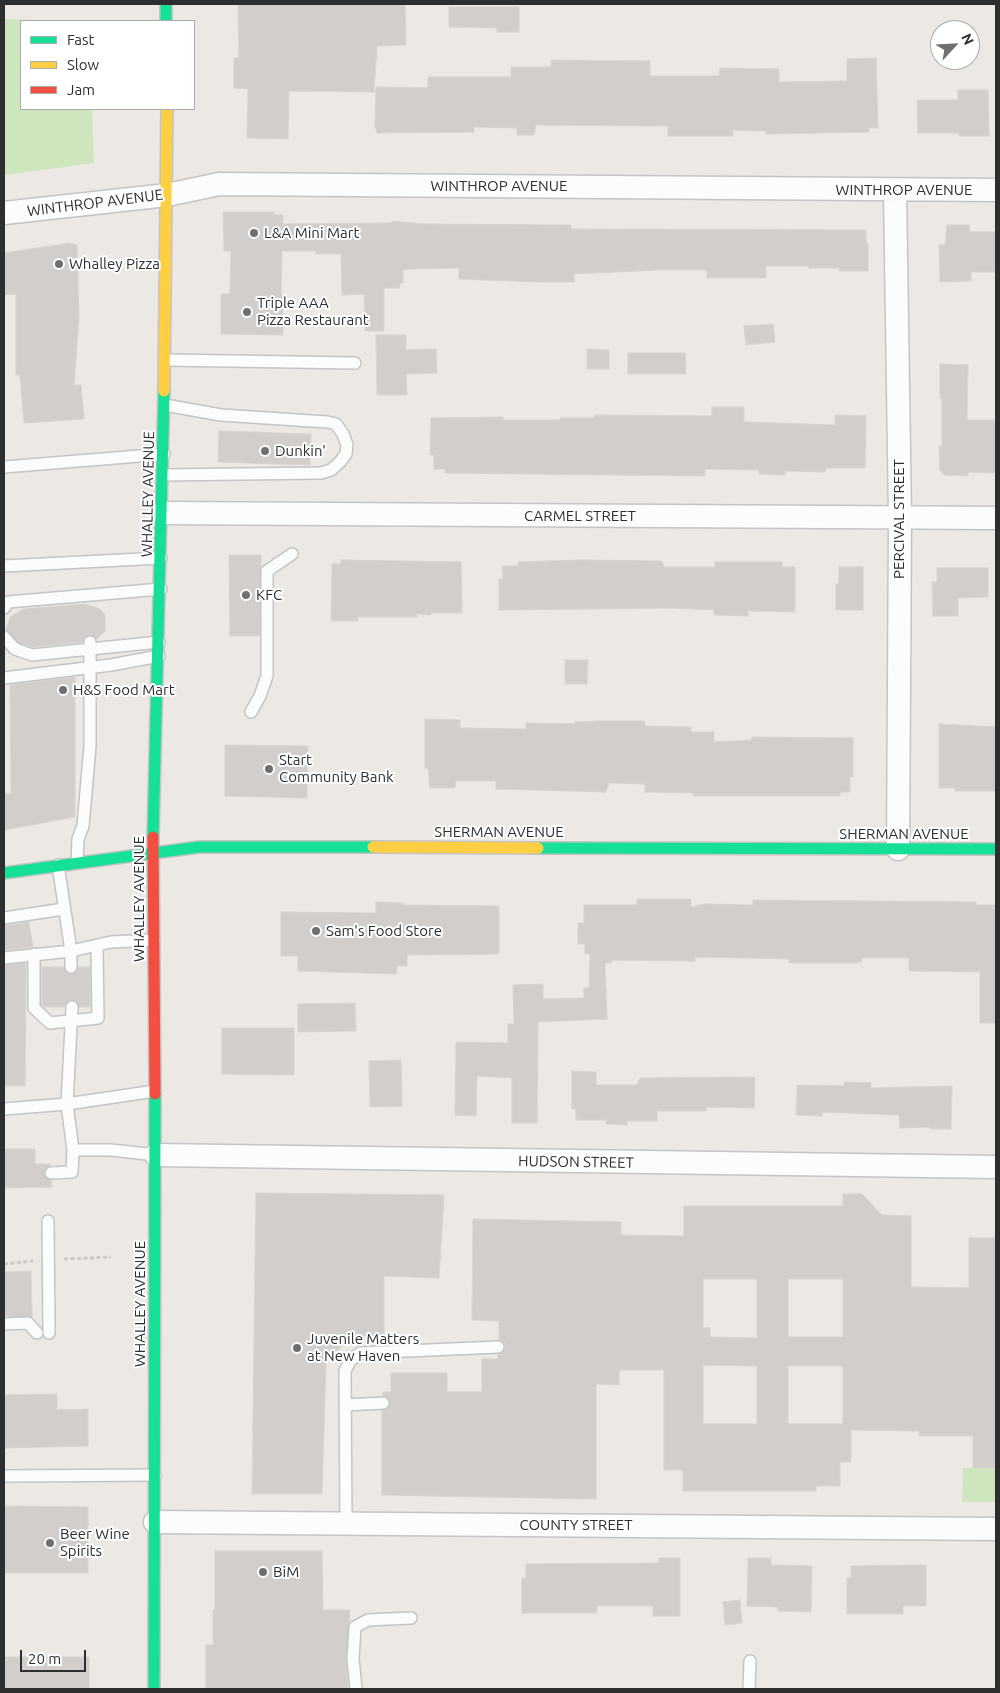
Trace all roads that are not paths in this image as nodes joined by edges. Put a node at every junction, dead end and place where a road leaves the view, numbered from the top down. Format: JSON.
{"nodes":[{"id":1,"x":166,"y":4,"type":"edge"},
{"id":2,"x":166,"y":20,"type":"edge"},
{"id":3,"x":166,"y":110,"type":"edge"},
{"id":4,"x":894,"y":190,"type":"junction"},
{"id":5,"x":996,"y":190,"type":"edge"},
{"id":6,"x":167,"y":195,"type":"junction"},
{"id":7,"x":4,"y":214,"type":"edge"},
{"id":8,"x":165,"y":360,"type":"junction"},
{"id":9,"x":355,"y":362,"type":"dead end"},
{"id":10,"x":164,"y":405,"type":"junction"},
{"id":11,"x":164,"y":454,"type":"junction"},
{"id":12,"x":4,"y":468,"type":"edge"},
{"id":13,"x":163,"y":475,"type":"junction"},
{"id":14,"x":163,"y":514,"type":"junction"},
{"id":15,"x":900,"y":517,"type":"junction"},
{"id":16,"x":996,"y":518,"type":"edge"},
{"id":17,"x":292,"y":554,"type":"dead end"},
{"id":18,"x":162,"y":558,"type":"junction"},
{"id":19,"x":4,"y":566,"type":"edge"},
{"id":20,"x":161,"y":589,"type":"junction"},
{"id":21,"x":4,"y":608,"type":"edge"},
{"id":22,"x":4,"y":637,"type":"edge"},
{"id":23,"x":159,"y":642,"type":"junction"},
{"id":24,"x":90,"y":646,"type":"junction"},
{"id":25,"x":159,"y":656,"type":"junction"},
{"id":26,"x":90,"y":667,"type":"junction"},
{"id":27,"x":4,"y":678,"type":"edge"},
{"id":28,"x":251,"y":712,"type":"dead end"},
{"id":29,"x":898,"y":849,"type":"junction"},
{"id":30,"x":996,"y":849,"type":"edge"},
{"id":31,"x":154,"y":852,"type":"junction"},
{"id":32,"x":77,"y":863,"type":"junction"},
{"id":33,"x":58,"y":865,"type":"junction"},
{"id":34,"x":4,"y":873,"type":"edge"},
{"id":35,"x":64,"y":909,"type":"junction"},
{"id":36,"x":4,"y":918,"type":"edge"},
{"id":37,"x":154,"y":940,"type":"junction"},
{"id":38,"x":96,"y":947,"type":"junction"},
{"id":39,"x":71,"y":951,"type":"junction"},
{"id":40,"x":34,"y":954,"type":"junction"},
{"id":41,"x":4,"y":958,"type":"edge"},
{"id":42,"x":71,"y":966,"type":"dead end"},
{"id":43,"x":72,"y":1007,"type":"dead end"},
{"id":44,"x":72,"y":1021,"type":"junction"},
{"id":45,"x":155,"y":1091,"type":"junction"},
{"id":46,"x":67,"y":1104,"type":"junction"},
{"id":47,"x":4,"y":1109,"type":"edge"},
{"id":48,"x":73,"y":1150,"type":"junction"},
{"id":49,"x":156,"y":1155,"type":"junction"},
{"id":50,"x":996,"y":1167,"type":"edge"},
{"id":51,"x":51,"y":1173,"type":"dead end"},
{"id":52,"x":48,"y":1221,"type":"dead end"},
{"id":53,"x":4,"y":1324,"type":"edge"},
{"id":54,"x":498,"y":1347,"type":"dead end"},
{"id":55,"x":382,"y":1403,"type":"dead end"},
{"id":56,"x":346,"y":1405,"type":"junction"},
{"id":57,"x":155,"y":1475,"type":"junction"},
{"id":58,"x":4,"y":1476,"type":"edge"},
{"id":59,"x":155,"y":1522,"type":"junction"},
{"id":60,"x":346,"y":1524,"type":"junction"},
{"id":61,"x":996,"y":1528,"type":"edge"},
{"id":62,"x":411,"y":1618,"type":"dead end"},
{"id":63,"x":750,"y":1661,"type":"dead end"},
{"id":64,"x":154,"y":1689,"type":"edge"},
{"id":65,"x":356,"y":1689,"type":"edge"},
{"id":66,"x":749,"y":1689,"type":"edge"}],
"edges":[{"from":1,"to":2,"type":"main road"},
{"from":3,"to":6,"type":"main road","name":"WHALLEY AVENUE"},
{"from":4,"to":5,"type":"street","name":"WINTHROP AVENUE"},
{"from":4,"to":6,"type":"street","name":"WINTHROP AVENUE"},
{"from":4,"to":15,"type":"street","name":"PERCIVAL STREET"},
{"from":6,"to":7,"type":"street","name":"WINTHROP AVENUE"},
{"from":6,"to":8,"type":"main road","name":"WHALLEY AVENUE"},
{"from":8,"to":9,"type":"lane"},
{"from":8,"to":10,"type":"main road","name":"WHALLEY AVENUE"},
{"from":10,"to":11,"type":"main road","name":"WHALLEY AVENUE"},
{"from":10,"to":13,"type":"lane"},
{"from":11,"to":12,"type":"lane"},
{"from":11,"to":13,"type":"main road","name":"WHALLEY AVENUE"},
{"from":13,"to":14,"type":"main road","name":"WHALLEY AVENUE"},
{"from":14,"to":15,"type":"street","name":"CARMEL STREET"},
{"from":14,"to":18,"type":"main road","name":"WHALLEY AVENUE"},
{"from":15,"to":16,"type":"street","name":"CARMEL STREET"},
{"from":15,"to":29,"type":"street","name":"PERCIVAL STREET"},
{"from":17,"to":28,"type":"lane"},
{"from":18,"to":19,"type":"lane"},
{"from":18,"to":20,"type":"main road","name":"WHALLEY AVENUE"},
{"from":20,"to":21,"type":"lane"},
{"from":20,"to":23,"type":"main road","name":"WHALLEY AVENUE"},
{"from":22,"to":24,"type":"lane"},
{"from":23,"to":24,"type":"lane"},
{"from":23,"to":25,"type":"main road","name":"WHALLEY AVENUE"},
{"from":24,"to":26,"type":"lane"},
{"from":25,"to":26,"type":"lane"},
{"from":25,"to":31,"type":"main road","name":"WHALLEY AVENUE"},
{"from":26,"to":27,"type":"lane"},
{"from":26,"to":32,"type":"lane"},
{"from":29,"to":30,"type":"main road","name":"SHERMAN AVENUE"},
{"from":29,"to":31,"type":"main road","name":"SHERMAN AVENUE"},
{"from":31,"to":32,"type":"main road","name":"SHERMAN AVENUE"},
{"from":31,"to":37,"type":"main road","name":"WHALLEY AVENUE"},
{"from":32,"to":33,"type":"main road","name":"SHERMAN AVENUE"},
{"from":33,"to":34,"type":"main road","name":"SHERMAN AVENUE"},
{"from":33,"to":35,"type":"lane"},
{"from":35,"to":36,"type":"lane"},
{"from":35,"to":39,"type":"lane"},
{"from":37,"to":38,"type":"lane"},
{"from":37,"to":45,"type":"main road","name":"WHALLEY AVENUE"},
{"from":38,"to":39,"type":"lane"},
{"from":38,"to":44,"type":"lane"},
{"from":39,"to":40,"type":"lane"},
{"from":39,"to":42,"type":"lane"},
{"from":40,"to":41,"type":"lane"},
{"from":40,"to":44,"type":"lane"},
{"from":43,"to":44,"type":"lane"},
{"from":44,"to":46,"type":"lane"},
{"from":45,"to":46,"type":"lane"},
{"from":45,"to":49,"type":"main road","name":"WHALLEY AVENUE"},
{"from":46,"to":47,"type":"lane"},
{"from":46,"to":48,"type":"lane"},
{"from":48,"to":49,"type":"lane"},
{"from":48,"to":51,"type":"lane"},
{"from":49,"to":50,"type":"street","name":"HUDSON STREET"},
{"from":49,"to":57,"type":"main road","name":"WHALLEY AVENUE"},
{"from":52,"to":53,"type":"lane"},
{"from":54,"to":56,"type":"lane"},
{"from":55,"to":56,"type":"lane"},
{"from":56,"to":60,"type":"lane"},
{"from":57,"to":58,"type":"lane"},
{"from":57,"to":59,"type":"main road","name":"WHALLEY AVENUE"},
{"from":59,"to":60,"type":"street","name":"COUNTY STREET"},
{"from":59,"to":64,"type":"main road","name":"WHALLEY AVENUE"},
{"from":60,"to":61,"type":"street","name":"COUNTY STREET"},
{"from":62,"to":65,"type":"lane"},
{"from":63,"to":66,"type":"lane"}]}
